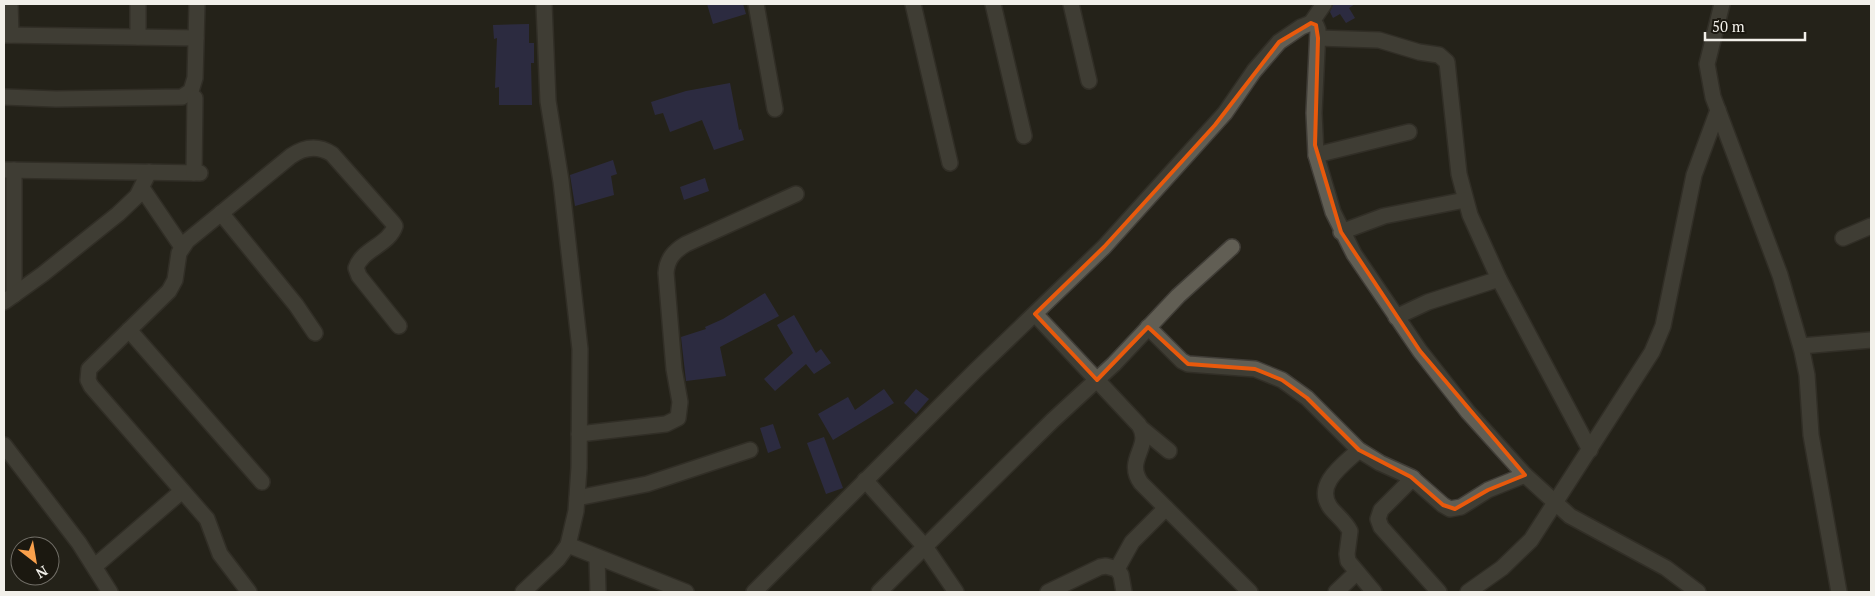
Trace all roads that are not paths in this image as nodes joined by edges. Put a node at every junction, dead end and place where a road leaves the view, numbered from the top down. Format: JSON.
{"nodes":[{"id":1,"x":10,"y":4,"type":"edge"},
{"id":2,"x":138,"y":4,"type":"edge"},
{"id":3,"x":197,"y":4,"type":"edge"},
{"id":4,"x":544,"y":4,"type":"edge"},
{"id":5,"x":756,"y":4,"type":"edge"},
{"id":6,"x":913,"y":4,"type":"edge"},
{"id":7,"x":1070,"y":4,"type":"edge"},
{"id":8,"x":1324,"y":4,"type":"edge"},
{"id":9,"x":1722,"y":4,"type":"edge"},
{"id":10,"x":998,"y":5,"type":"edge"},
{"id":11,"x":1311,"y":23,"type":"junction"},
{"id":12,"x":7,"y":35,"type":"edge"},
{"id":13,"x":138,"y":37,"type":"junction"},
{"id":14,"x":196,"y":38,"type":"junction"},
{"id":15,"x":1318,"y":38,"type":"junction"},
{"id":16,"x":1089,"y":80,"type":"dead end"},
{"id":17,"x":4,"y":97,"type":"edge"},
{"id":18,"x":195,"y":98,"type":"dead end"},
{"id":19,"x":775,"y":109,"type":"dead end"},
{"id":20,"x":1718,"y":110,"type":"junction"},
{"id":21,"x":1409,"y":132,"type":"dead end"},
{"id":22,"x":1024,"y":136,"type":"dead end"},
{"id":23,"x":1316,"y":155,"type":"junction"},
{"id":24,"x":950,"y":163,"type":"dead end"},
{"id":25,"x":9,"y":170,"type":"edge"},
{"id":26,"x":119,"y":172,"type":"junction"},
{"id":27,"x":149,"y":172,"type":"junction"},
{"id":28,"x":140,"y":190,"type":"junction"},
{"id":29,"x":796,"y":194,"type":"dead end"},
{"id":30,"x":1466,"y":200,"type":"junction"},
{"id":31,"x":221,"y":213,"type":"junction"},
{"id":32,"x":1871,"y":226,"type":"edge"},
{"id":33,"x":1341,"y":232,"type":"junction"},
{"id":34,"x":1843,"y":238,"type":"dead end"},
{"id":35,"x":1232,"y":247,"type":"dead end"},
{"id":36,"x":182,"y":248,"type":"junction"},
{"id":37,"x":1499,"y":279,"type":"junction"},
{"id":38,"x":9,"y":298,"type":"edge"},
{"id":39,"x":1035,"y":314,"type":"junction"},
{"id":40,"x":1396,"y":317,"type":"junction"},
{"id":41,"x":399,"y":326,"type":"dead end"},
{"id":42,"x":1148,"y":327,"type":"junction"},
{"id":43,"x":129,"y":330,"type":"junction"},
{"id":44,"x":316,"y":333,"type":"dead end"},
{"id":45,"x":1871,"y":340,"type":"edge"},
{"id":46,"x":1801,"y":346,"type":"junction"},
{"id":47,"x":1097,"y":380,"type":"junction"},
{"id":48,"x":1141,"y":428,"type":"junction"},
{"id":49,"x":579,"y":434,"type":"junction"},
{"id":50,"x":4,"y":445,"type":"edge"},
{"id":51,"x":750,"y":450,"type":"dead end"},
{"id":52,"x":1358,"y":450,"type":"junction"},
{"id":53,"x":1590,"y":450,"type":"junction"},
{"id":54,"x":1169,"y":451,"type":"dead end"},
{"id":55,"x":1525,"y":475,"type":"junction"},
{"id":56,"x":1413,"y":478,"type":"junction"},
{"id":57,"x":865,"y":480,"type":"junction"},
{"id":58,"x":262,"y":482,"type":"dead end"},
{"id":59,"x":182,"y":490,"type":"junction"},
{"id":60,"x":577,"y":498,"type":"junction"},
{"id":61,"x":1555,"y":504,"type":"junction"},
{"id":62,"x":1166,"y":508,"type":"junction"},
{"id":63,"x":568,"y":545,"type":"junction"},
{"id":64,"x":926,"y":548,"type":"junction"},
{"id":65,"x":597,"y":557,"type":"junction"},
{"id":66,"x":95,"y":566,"type":"junction"},
{"id":67,"x":1117,"y":569,"type":"junction"},
{"id":68,"x":1356,"y":573,"type":"junction"},
{"id":69,"x":649,"y":585,"type":"edge"},
{"id":70,"x":886,"y":590,"type":"edge"},
{"id":71,"x":110,"y":592,"type":"edge"},
{"id":72,"x":249,"y":592,"type":"edge"},
{"id":73,"x":523,"y":592,"type":"edge"},
{"id":74,"x":598,"y":592,"type":"edge"},
{"id":75,"x":686,"y":592,"type":"edge"},
{"id":76,"x":754,"y":592,"type":"edge"},
{"id":77,"x":956,"y":592,"type":"edge"},
{"id":78,"x":1048,"y":592,"type":"edge"},
{"id":79,"x":1124,"y":592,"type":"edge"},
{"id":80,"x":1250,"y":592,"type":"edge"},
{"id":81,"x":1336,"y":592,"type":"edge"},
{"id":82,"x":1374,"y":592,"type":"edge"},
{"id":83,"x":1439,"y":592,"type":"edge"},
{"id":84,"x":1468,"y":592,"type":"edge"},
{"id":85,"x":1698,"y":592,"type":"edge"},
{"id":86,"x":1839,"y":592,"type":"edge"}],
"edges":[{"from":1,"to":12,"type":"street"},
{"from":2,"to":13,"type":"street"},
{"from":3,"to":14,"type":"street"},
{"from":4,"to":49,"type":"street"},
{"from":5,"to":19,"type":"street"},
{"from":6,"to":24,"type":"street"},
{"from":7,"to":16,"type":"street"},
{"from":8,"to":11,"type":"street"},
{"from":9,"to":20,"type":"street"},
{"from":10,"to":22,"type":"street"},
{"from":11,"to":15,"type":"street"},
{"from":11,"to":39,"type":"street"},
{"from":12,"to":13,"type":"street"},
{"from":13,"to":14,"type":"street"},
{"from":14,"to":17,"type":"street"},
{"from":15,"to":23,"type":"street"},
{"from":15,"to":30,"type":"street"},
{"from":18,"to":27,"type":"street"},
{"from":20,"to":46,"type":"street"},
{"from":20,"to":53,"type":"street"},
{"from":21,"to":23,"type":"street"},
{"from":23,"to":33,"type":"street"},
{"from":25,"to":26,"type":"street"},
{"from":25,"to":38,"type":"street"},
{"from":26,"to":27,"type":"street"},
{"from":26,"to":28,"type":"street"},
{"from":27,"to":28,"type":"street"},
{"from":28,"to":36,"type":"street"},
{"from":28,"to":38,"type":"street"},
{"from":29,"to":49,"type":"street"},
{"from":30,"to":33,"type":"street"},
{"from":30,"to":37,"type":"street"},
{"from":31,"to":36,"type":"street"},
{"from":31,"to":41,"type":"street"},
{"from":31,"to":44,"type":"street"},
{"from":32,"to":34,"type":"street"},
{"from":33,"to":40,"type":"street"},
{"from":35,"to":42,"type":"street"},
{"from":36,"to":43,"type":"street"},
{"from":37,"to":40,"type":"street"},
{"from":37,"to":53,"type":"street"},
{"from":39,"to":47,"type":"street"},
{"from":39,"to":57,"type":"street"},
{"from":40,"to":55,"type":"street"},
{"from":42,"to":47,"type":"street"},
{"from":42,"to":52,"type":"street"},
{"from":43,"to":58,"type":"street"},
{"from":43,"to":59,"type":"street"},
{"from":45,"to":46,"type":"street"},
{"from":46,"to":86,"type":"street"},
{"from":47,"to":48,"type":"street"},
{"from":47,"to":64,"type":"street"},
{"from":48,"to":54,"type":"street"},
{"from":48,"to":62,"type":"street"},
{"from":49,"to":60,"type":"street"},
{"from":50,"to":66,"type":"street"},
{"from":51,"to":60,"type":"street"},
{"from":52,"to":56,"type":"street"},
{"from":52,"to":68,"type":"street"},
{"from":53,"to":61,"type":"street"},
{"from":55,"to":56,"type":"street"},
{"from":55,"to":61,"type":"street"},
{"from":56,"to":83,"type":"street"},
{"from":57,"to":64,"type":"street"},
{"from":57,"to":76,"type":"street"},
{"from":59,"to":66,"type":"street"},
{"from":59,"to":72,"type":"street"},
{"from":60,"to":63,"type":"street"},
{"from":61,"to":84,"type":"street"},
{"from":61,"to":85,"type":"street"},
{"from":62,"to":67,"type":"street"},
{"from":62,"to":80,"type":"street"},
{"from":63,"to":65,"type":"street"},
{"from":63,"to":73,"type":"street"},
{"from":64,"to":70,"type":"street"},
{"from":64,"to":77,"type":"street"},
{"from":65,"to":69,"type":"street"},
{"from":65,"to":74,"type":"street"},
{"from":66,"to":71,"type":"street"},
{"from":67,"to":78,"type":"street"},
{"from":67,"to":79,"type":"street"},
{"from":68,"to":81,"type":"street"},
{"from":68,"to":82,"type":"street"},
{"from":69,"to":75,"type":"street"}]}
